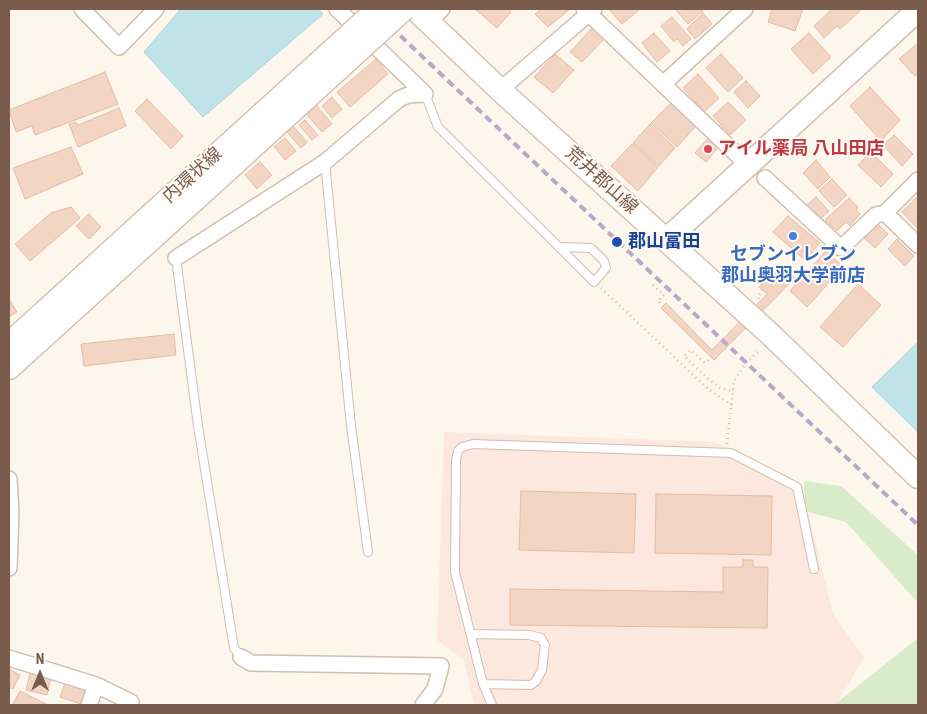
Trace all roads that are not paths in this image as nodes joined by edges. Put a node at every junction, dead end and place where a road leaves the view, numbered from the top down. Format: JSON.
{"nodes":[{"id":1,"x":82,"y":9,"type":"edge"},
{"id":2,"x":156,"y":9,"type":"edge"},
{"id":3,"x":337,"y":9,"type":"edge"},
{"id":4,"x":378,"y":9,"type":"edge"},
{"id":5,"x":404,"y":9,"type":"edge"},
{"id":6,"x":745,"y":9,"type":"edge"},
{"id":7,"x":589,"y":10,"type":"edge"},
{"id":8,"x":917,"y":10,"type":"edge"},
{"id":9,"x":428,"y":13,"type":"edge"},
{"id":10,"x":663,"y":84,"type":"junction"},
{"id":11,"x":500,"y":90,"type":"junction"},
{"id":12,"x":425,"y":94,"type":"junction"},
{"id":13,"x":325,"y":162,"type":"junction"},
{"id":14,"x":757,"y":172,"type":"junction"},
{"id":15,"x":203,"y":180,"type":"junction"},
{"id":16,"x":918,"y":180,"type":"edge"},
{"id":17,"x":885,"y":213,"type":"junction"},
{"id":18,"x":666,"y":240,"type":"junction"},
{"id":19,"x":918,"y":245,"type":"edge"},
{"id":20,"x":559,"y":247,"type":"junction"},
{"id":21,"x":176,"y":258,"type":"joint"},
{"id":22,"x":9,"y":344,"type":"edge"},
{"id":23,"x":9,"y":368,"type":"edge"},
{"id":24,"x":918,"y":477,"type":"edge"},
{"id":25,"x":9,"y":479,"type":"edge"},
{"id":26,"x":10,"y":511,"type":"edge"},
{"id":27,"x":368,"y":552,"type":"dead end"},
{"id":28,"x":9,"y":568,"type":"edge"},
{"id":29,"x":814,"y":569,"type":"dead end"},
{"id":30,"x":472,"y":634,"type":"junction"},
{"id":31,"x":241,"y":657,"type":"joint"},
{"id":32,"x":9,"y":658,"type":"edge"},
{"id":33,"x":484,"y":684,"type":"junction"},
{"id":34,"x":96,"y":685,"type":"junction"},
{"id":35,"x":131,"y":702,"type":"dead end"},
{"id":36,"x":89,"y":705,"type":"edge"},
{"id":37,"x":423,"y":705,"type":"edge"},
{"id":38,"x":492,"y":705,"type":"edge"}],
"edges":[{"from":1,"to":2,"type":"street"},
{"from":3,"to":12,"type":"street"},
{"from":4,"to":15,"type":"street","name":"内環状線","bridge":true},
{"from":5,"to":15,"type":"street","bridge":true},
{"from":6,"to":10,"type":"street"},
{"from":7,"to":10,"type":"street"},
{"from":7,"to":11,"type":"street"},
{"from":8,"to":14,"type":"street"},
{"from":9,"to":11,"type":"street","name":"荒井郡山線"},
{"from":10,"to":14,"type":"street"},
{"from":11,"to":18,"type":"street","name":"荒井郡山線"},
{"from":12,"to":13,"type":"street"},
{"from":12,"to":20,"type":"lane"},
{"from":13,"to":21,"type":"street"},
{"from":13,"to":27,"type":"lane"},
{"from":14,"to":17,"type":"street"},
{"from":14,"to":18,"type":"street"},
{"from":15,"to":22,"type":"street","name":"内環状線"},
{"from":15,"to":23,"type":"street","name":"内環状線"},
{"from":16,"to":17,"type":"street"},
{"from":17,"to":19,"type":"street"},
{"from":18,"to":24,"type":"street","name":"荒井郡山線"},
{"from":20,"to":20,"type":"lane"},
{"from":21,"to":31,"type":"lane"},
{"from":25,"to":26,"type":"street"},
{"from":26,"to":28,"type":"street"},
{"from":29,"to":30,"type":"lane"},
{"from":30,"to":33,"type":"lane"},
{"from":30,"to":33,"type":"lane"},
{"from":31,"to":37,"type":"street"},
{"from":32,"to":34,"type":"street"},
{"from":33,"to":38,"type":"lane"},
{"from":34,"to":35,"type":"street"},
{"from":34,"to":36,"type":"street"}]}
